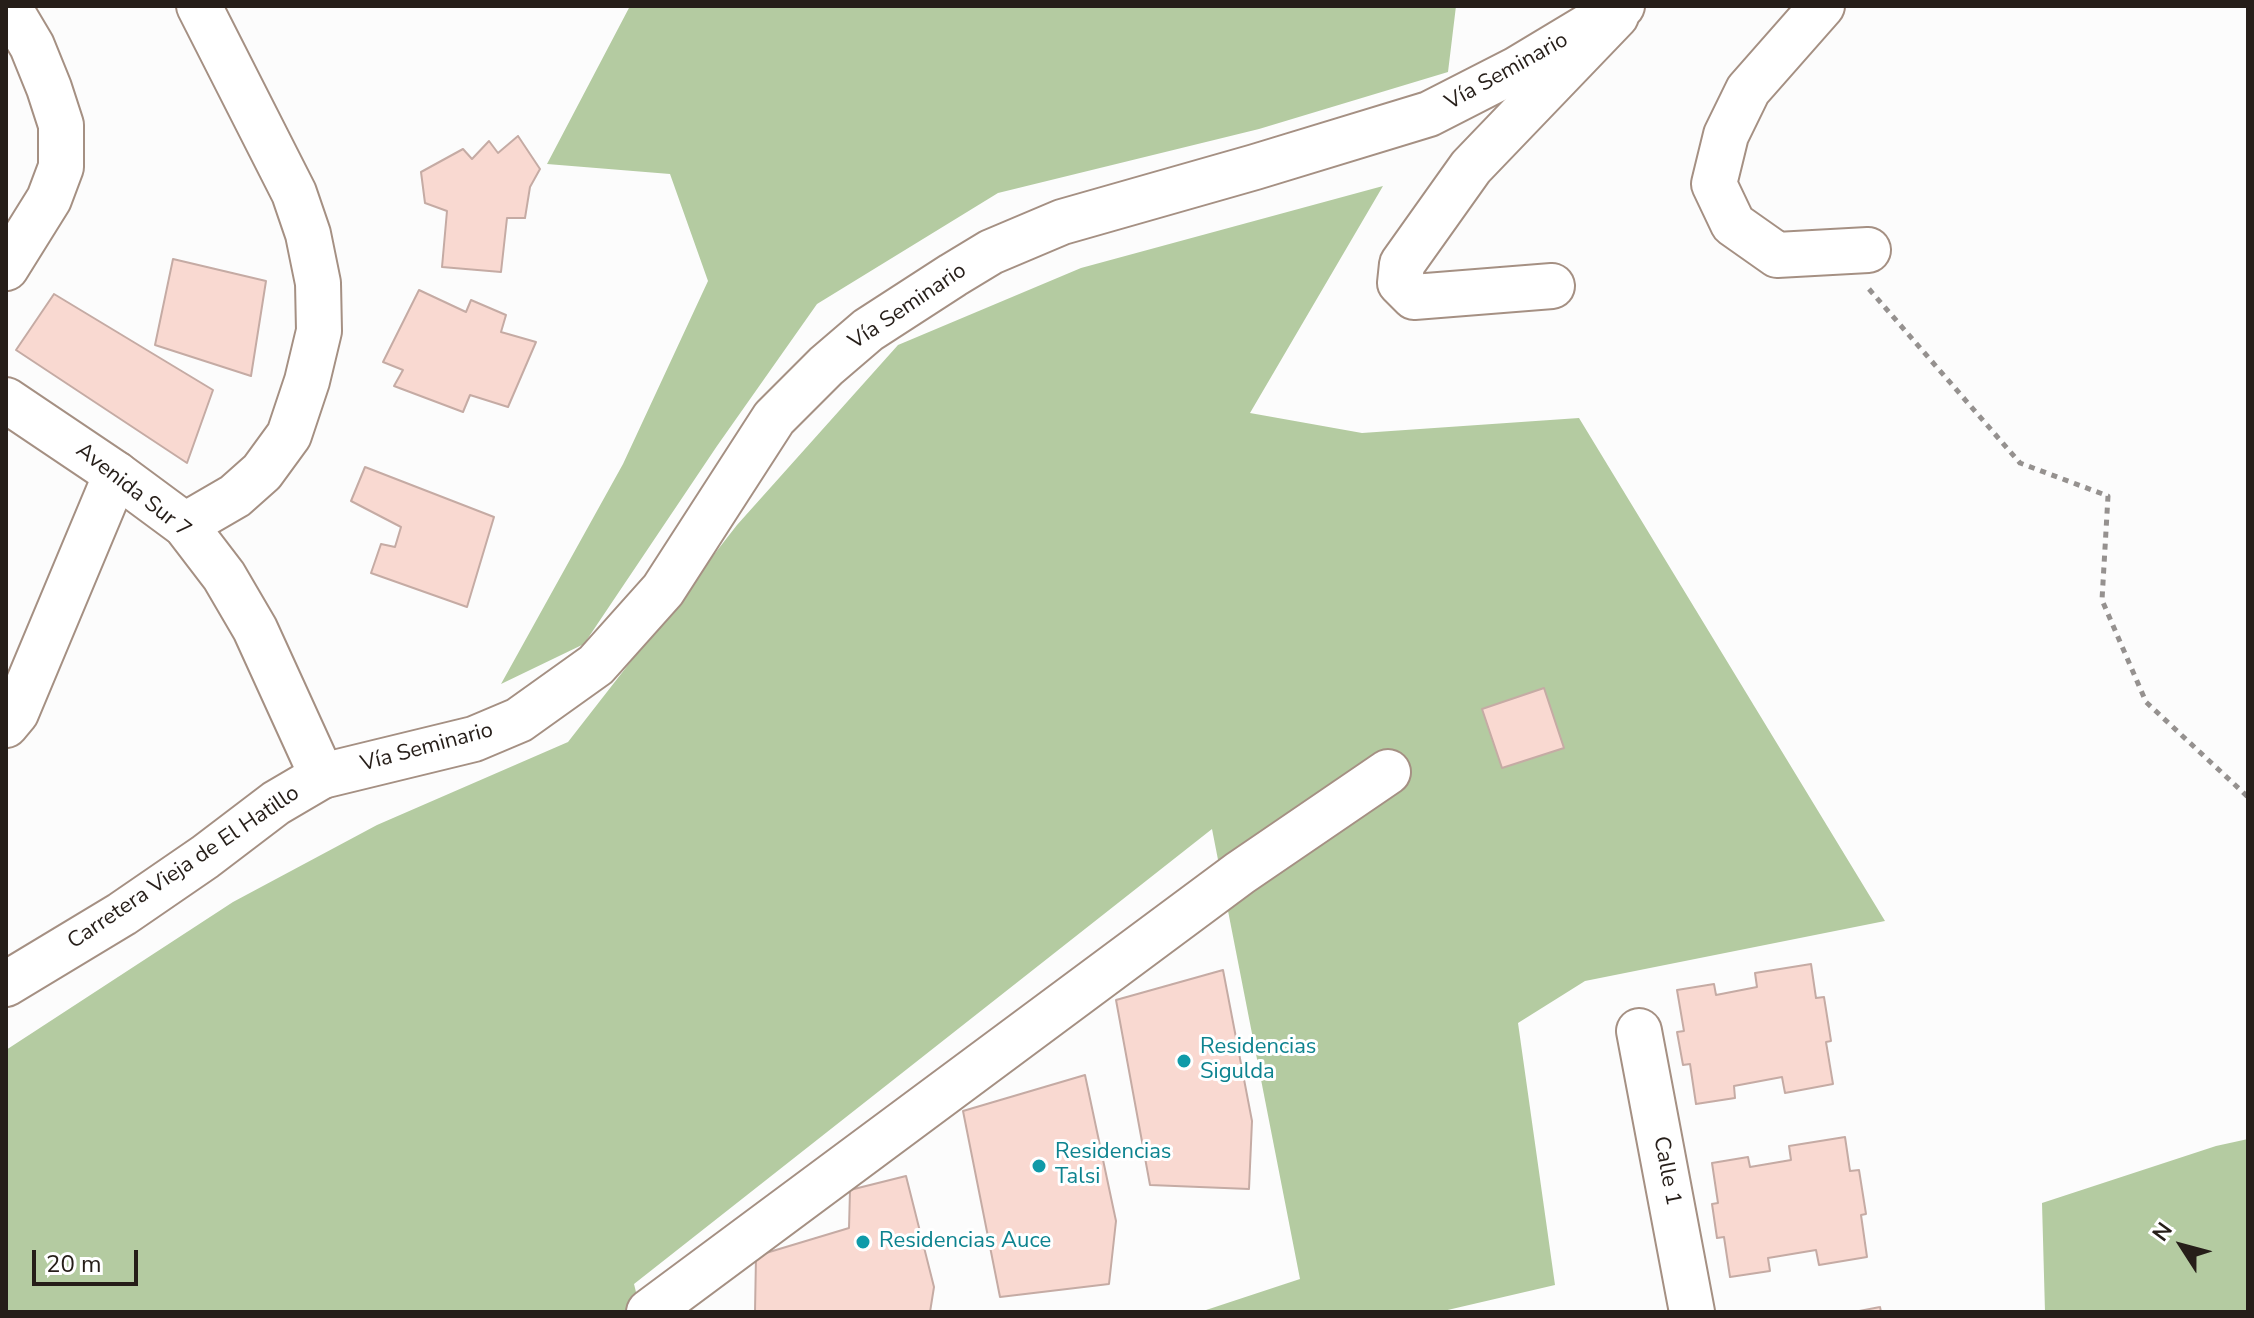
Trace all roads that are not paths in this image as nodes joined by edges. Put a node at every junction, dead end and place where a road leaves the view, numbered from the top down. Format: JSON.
{"nodes":[{"id":1,"x":6,"y":6,"type":"edge"},
{"id":2,"x":199,"y":6,"type":"edge"},
{"id":3,"x":1624,"y":6,"type":"edge"},
{"id":4,"x":1822,"y":6,"type":"edge"},
{"id":5,"x":1852,"y":251,"type":"road end"},
{"id":6,"x":6,"y":268,"type":"edge"},
{"id":7,"x":1552,"y":286,"type":"dead end"},
{"id":8,"x":6,"y":400,"type":"edge"},
{"id":9,"x":116,"y":474,"type":"junction"},
{"id":10,"x":185,"y":525,"type":"junction"},
{"id":11,"x":6,"y":725,"type":"edge"},
{"id":12,"x":1388,"y":772,"type":"dead end"},
{"id":13,"x":322,"y":776,"type":"junction"},
{"id":14,"x":6,"y":984,"type":"edge"},
{"id":15,"x":1639,"y":1031,"type":"dead end"},
{"id":16,"x":649,"y":1312,"type":"edge"},
{"id":17,"x":1692,"y":1312,"type":"edge"}],
"edges":[{"from":1,"to":6,"type":"street"},
{"from":2,"to":10,"type":"street"},
{"from":3,"to":7,"type":"street"},
{"from":3,"to":13,"type":"street","name":"Vía Seminario"},
{"from":4,"to":5,"type":"street"},
{"from":8,"to":9,"type":"street","name":"Avenida Sur 7"},
{"from":9,"to":10,"type":"street","name":"Avenida Sur 7"},
{"from":9,"to":11,"type":"street"},
{"from":10,"to":13,"type":"street","name":"Avenida Sur 7"},
{"from":12,"to":16,"type":"street"},
{"from":13,"to":14,"type":"street","name":"Carretera Vieja de El Hatillo"},
{"from":15,"to":17,"type":"street","name":"Calle 1"}]}
